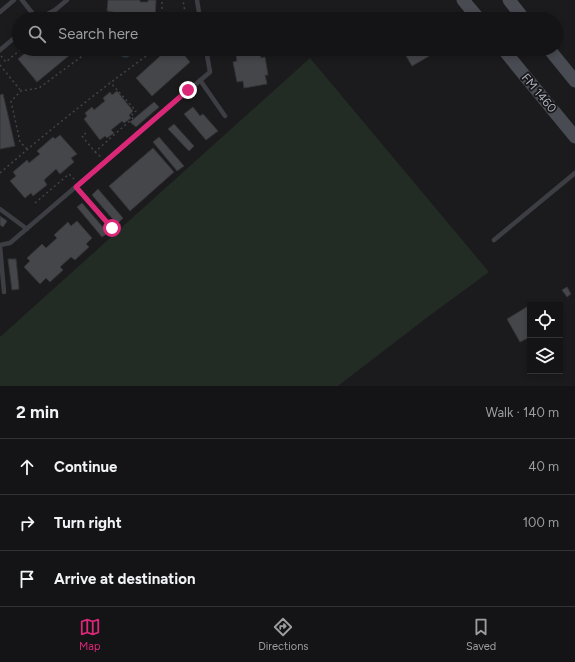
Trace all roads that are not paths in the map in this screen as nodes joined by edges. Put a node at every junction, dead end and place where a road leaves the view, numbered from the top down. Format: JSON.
{"nodes":[{"id":1,"x":14,"y":0,"type":"edge"},
{"id":2,"x":22,"y":0,"type":"edge"},
{"id":3,"x":67,"y":0,"type":"edge"},
{"id":4,"x":197,"y":0,"type":"edge"},
{"id":5,"x":463,"y":0,"type":"edge"},
{"id":6,"x":509,"y":0,"type":"edge"},
{"id":7,"x":0,"y":12,"type":"edge"},
{"id":8,"x":32,"y":12,"type":"edge"},
{"id":9,"x":51,"y":12,"type":"edge"},
{"id":10,"x":199,"y":12,"type":"edge"},
{"id":11,"x":473,"y":12,"type":"edge"},
{"id":12,"x":518,"y":12,"type":"edge"},
{"id":13,"x":12,"y":40,"type":"edge"},
{"id":14,"x":0,"y":50,"type":"edge"},
{"id":15,"x":207,"y":56,"type":"edge"},
{"id":16,"x":509,"y":56,"type":"edge"},
{"id":17,"x":555,"y":56,"type":"edge"},
{"id":18,"x":200,"y":80,"type":"junction"},
{"id":19,"x":575,"y":81,"type":"edge"},
{"id":20,"x":225,"y":116,"type":"dead end"},
{"id":21,"x":575,"y":136,"type":"edge"},
{"id":22,"x":575,"y":172,"type":"edge"},
{"id":23,"x":77,"y":186,"type":"junction"},
{"id":24,"x":0,"y":209,"type":"edge"},
{"id":25,"x":112,"y":228,"type":"dead end"},
{"id":26,"x":27,"y":229,"type":"junction"},
{"id":27,"x":494,"y":240,"type":"dead end"},
{"id":28,"x":0,"y":246,"type":"edge"},
{"id":29,"x":4,"y":292,"type":"dead end"}],
"edges":[{"from":1,"to":7,"type":"lane"},
{"from":2,"to":8,"type":"lane"},
{"from":3,"to":9,"type":"lane"},
{"from":4,"to":10,"type":"lane"},
{"from":5,"to":11,"type":"main road"},
{"from":6,"to":12,"type":"main road"},
{"from":13,"to":14,"type":"lane"},
{"from":15,"to":18,"type":"lane"},
{"from":16,"to":21,"type":"main road","name":"FM 1460","number":"FM 1460"},
{"from":17,"to":19,"type":"main road"},
{"from":18,"to":20,"type":"lane"},
{"from":18,"to":23,"type":"lane"},
{"from":22,"to":27,"type":"lane"},
{"from":23,"to":25,"type":"lane"},
{"from":23,"to":26,"type":"lane"},
{"from":24,"to":26,"type":"lane"},
{"from":26,"to":28,"type":"lane"},
{"from":28,"to":29,"type":"lane"}]}
